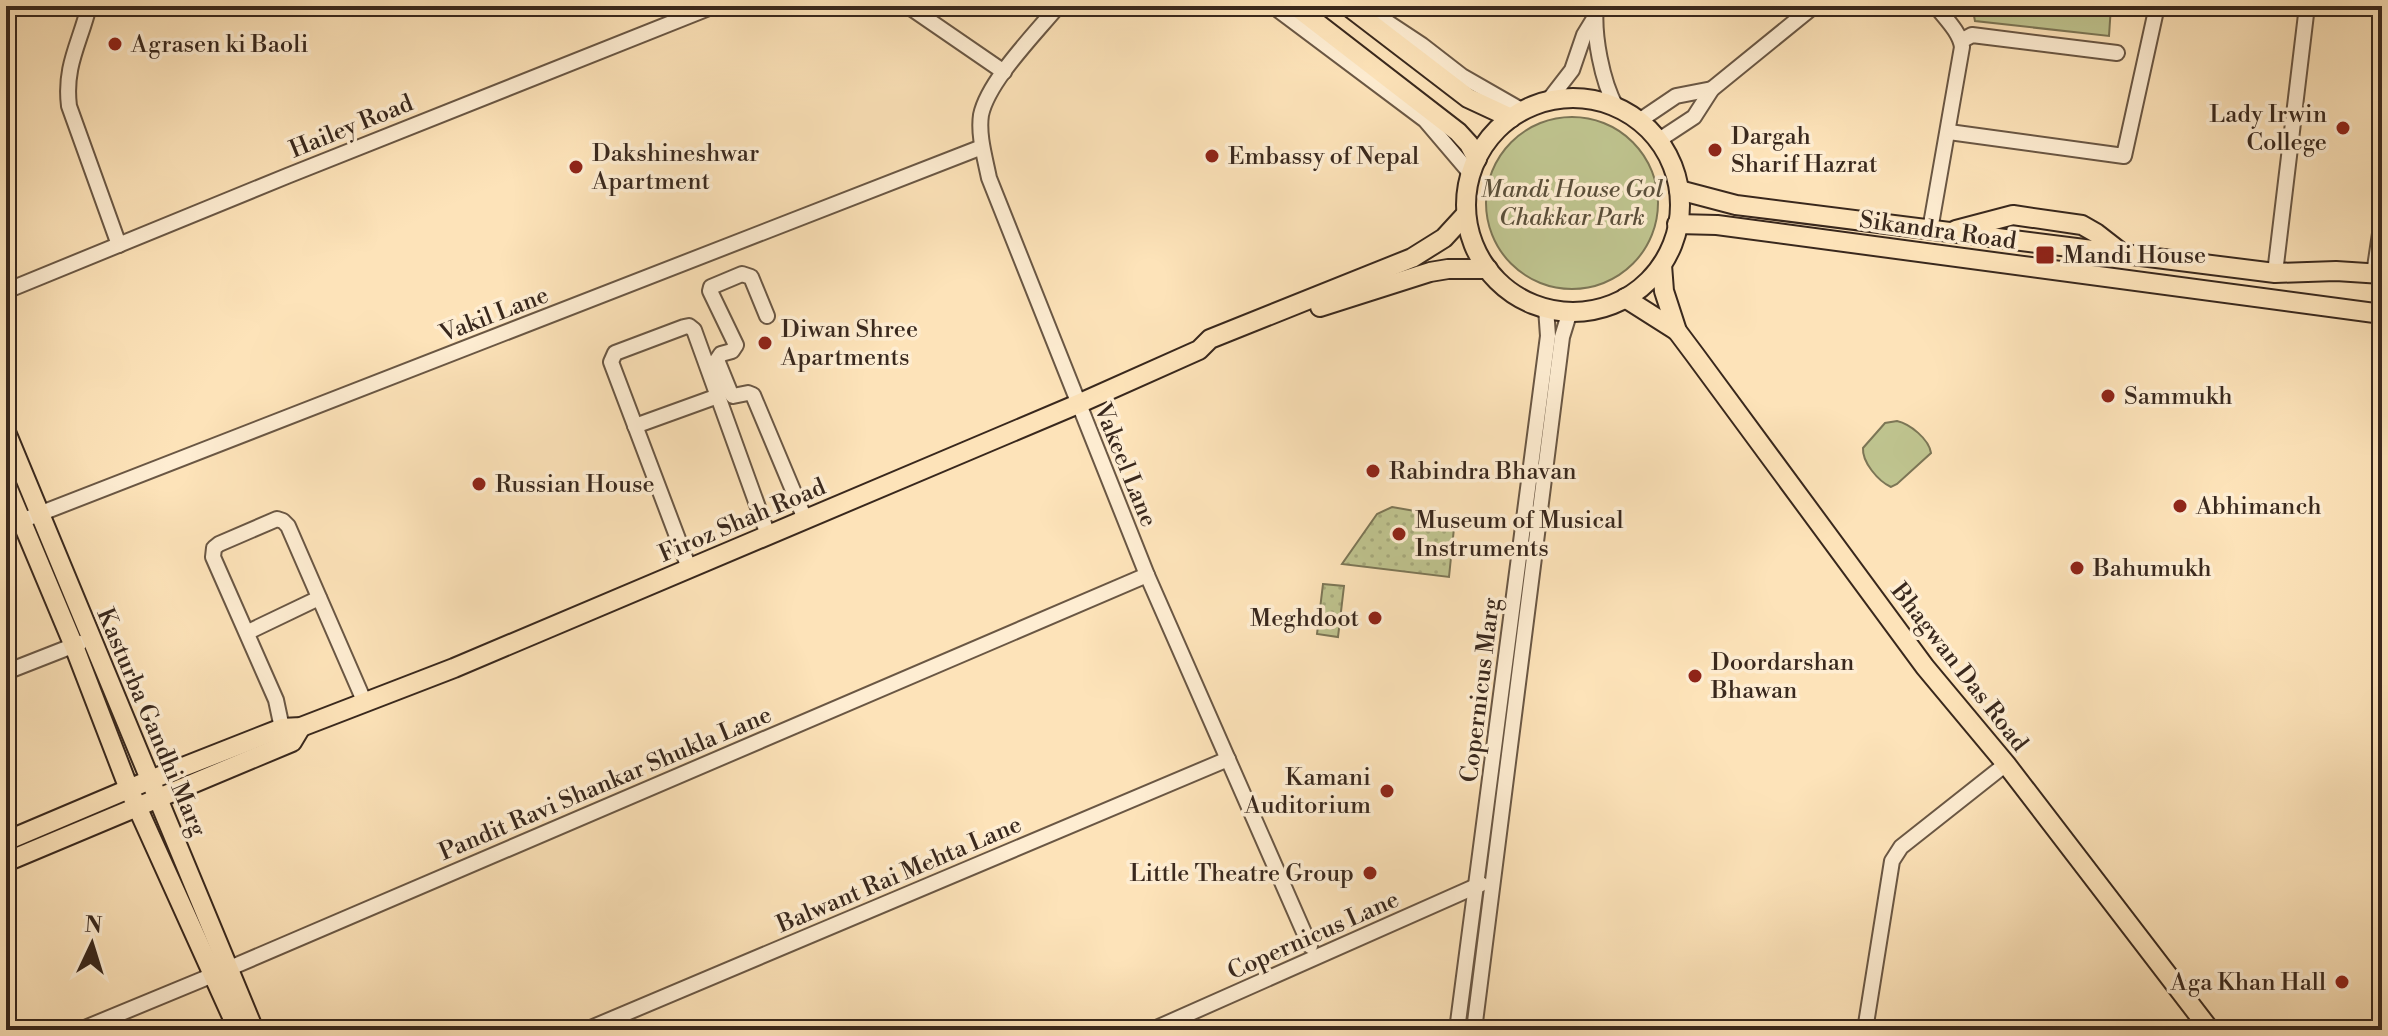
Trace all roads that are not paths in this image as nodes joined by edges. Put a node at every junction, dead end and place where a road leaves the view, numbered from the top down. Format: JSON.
{"nodes":[{"id":1,"x":89,"y":6,"type":"edge"},
{"id":2,"x":714,"y":6,"type":"edge"},
{"id":3,"x":908,"y":6,"type":"edge"},
{"id":4,"x":1058,"y":6,"type":"edge"},
{"id":5,"x":1273,"y":6,"type":"edge"},
{"id":6,"x":1295,"y":6,"type":"edge"},
{"id":7,"x":1348,"y":6,"type":"edge"},
{"id":8,"x":1363,"y":6,"type":"edge"},
{"id":9,"x":1814,"y":6,"type":"edge"},
{"id":10,"x":1936,"y":6,"type":"edge"},
{"id":11,"x":2157,"y":6,"type":"edge"},
{"id":12,"x":2307,"y":6,"type":"edge"},
{"id":13,"x":1595,"y":11,"type":"edge"},
{"id":14,"x":1961,"y":41,"type":"junction"},
{"id":15,"x":2117,"y":53,"type":"dead end"},
{"id":16,"x":1004,"y":72,"type":"junction"},
{"id":17,"x":1712,"y":89,"type":"junction"},
{"id":18,"x":1548,"y":101,"type":"junction"},
{"id":19,"x":1616,"y":107,"type":"junction"},
{"id":20,"x":1517,"y":115,"type":"junction"},
{"id":21,"x":1639,"y":121,"type":"junction"},
{"id":22,"x":1949,"y":132,"type":"junction"},
{"id":23,"x":1659,"y":140,"type":"junction"},
{"id":24,"x":982,"y":147,"type":"junction"},
{"id":25,"x":1474,"y":166,"type":"junction"},
{"id":26,"x":1679,"y":190,"type":"junction"},
{"id":27,"x":1466,"y":214,"type":"junction"},
{"id":28,"x":2382,"y":220,"type":"edge"},
{"id":29,"x":1677,"y":224,"type":"junction"},
{"id":30,"x":1939,"y":232,"type":"junction"},
{"id":31,"x":119,"y":245,"type":"junction"},
{"id":32,"x":2125,"y":255,"type":"junction"},
{"id":33,"x":1662,"y":265,"type":"junction"},
{"id":34,"x":1488,"y":269,"type":"junction"},
{"id":35,"x":2275,"y":273,"type":"junction"},
{"id":36,"x":2378,"y":274,"type":"edge"},
{"id":37,"x":6,"y":291,"type":"edge"},
{"id":38,"x":1625,"y":298,"type":"junction"},
{"id":39,"x":1546,"y":308,"type":"junction"},
{"id":40,"x":1570,"y":311,"type":"junction"},
{"id":41,"x":2382,"y":314,"type":"edge"},
{"id":42,"x":767,"y":316,"type":"dead end"},
{"id":43,"x":1677,"y":331,"type":"junction"},
{"id":44,"x":1199,"y":350,"type":"junction"},
{"id":45,"x":718,"y":396,"type":"junction"},
{"id":46,"x":1078,"y":404,"type":"junction"},
{"id":47,"x":635,"y":426,"type":"junction"},
{"id":48,"x":6,"y":432,"type":"edge"},
{"id":49,"x":6,"y":484,"type":"edge"},
{"id":50,"x":30,"y":518,"type":"junction"},
{"id":51,"x":805,"y":519,"type":"junction"},
{"id":52,"x":768,"y":535,"type":"junction"},
{"id":53,"x":689,"y":568,"type":"junction"},
{"id":54,"x":1147,"y":575,"type":"junction"},
{"id":55,"x":319,"y":598,"type":"junction"},
{"id":56,"x":248,"y":632,"type":"junction"},
{"id":57,"x":83,"y":642,"type":"junction"},
{"id":58,"x":6,"y":672,"type":"edge"},
{"id":59,"x":365,"y":703,"type":"junction"},
{"id":60,"x":301,"y":727,"type":"junction"},
{"id":61,"x":282,"y":728,"type":"junction"},
{"id":62,"x":1228,"y":759,"type":"junction"},
{"id":63,"x":2006,"y":764,"type":"junction"},
{"id":64,"x":150,"y":780,"type":"junction"},
{"id":65,"x":129,"y":789,"type":"junction"},
{"id":66,"x":158,"y":799,"type":"junction"},
{"id":67,"x":138,"y":808,"type":"junction"},
{"id":68,"x":6,"y":841,"type":"edge"},
{"id":69,"x":6,"y":862,"type":"edge"},
{"id":70,"x":1493,"y":880,"type":"junction"},
{"id":71,"x":1476,"y":886,"type":"junction"},
{"id":72,"x":1310,"y":946,"type":"dead end"},
{"id":73,"x":222,"y":971,"type":"junction"},
{"id":74,"x":80,"y":1030,"type":"edge"},
{"id":75,"x":238,"y":1030,"type":"edge"},
{"id":76,"x":254,"y":1030,"type":"edge"},
{"id":77,"x":586,"y":1030,"type":"edge"},
{"id":78,"x":1152,"y":1030,"type":"edge"},
{"id":79,"x":1457,"y":1030,"type":"edge"},
{"id":80,"x":1474,"y":1030,"type":"edge"},
{"id":81,"x":1865,"y":1030,"type":"edge"},
{"id":82,"x":2210,"y":1030,"type":"edge"}],
"edges":[{"from":1,"to":31,"type":"street"},
{"from":2,"to":31,"type":"street","name":"Hailey Road"},
{"from":3,"to":16,"type":"street"},
{"from":4,"to":16,"type":"street","name":"Vakeel Lane"},
{"from":5,"to":25,"type":"street"},
{"from":6,"to":25,"type":"main road"},
{"from":7,"to":20,"type":"main road"},
{"from":8,"to":20,"type":"street"},
{"from":9,"to":17,"type":"street"},
{"from":10,"to":14,"type":"street"},
{"from":11,"to":22,"type":"street"},
{"from":12,"to":35,"type":"street"},
{"from":13,"to":18,"type":"street"},
{"from":13,"to":19,"type":"street"},
{"from":14,"to":15,"type":"street"},
{"from":14,"to":22,"type":"street"},
{"from":16,"to":24,"type":"street","name":"Vakeel Lane"},
{"from":17,"to":21,"type":"street"},
{"from":17,"to":23,"type":"street"},
{"from":18,"to":19,"type":"main road"},
{"from":18,"to":20,"type":"main road"},
{"from":19,"to":21,"type":"main road"},
{"from":20,"to":25,"type":"main road"},
{"from":21,"to":23,"type":"main road"},
{"from":22,"to":30,"type":"street"},
{"from":23,"to":26,"type":"main road"},
{"from":24,"to":46,"type":"street","name":"Vakeel Lane"},
{"from":24,"to":50,"type":"street","name":"Vakil Lane"},
{"from":25,"to":27,"type":"main road"},
{"from":26,"to":29,"type":"main road"},
{"from":26,"to":30,"type":"main road","name":"Sikandra Road"},
{"from":27,"to":34,"type":"main road"},
{"from":27,"to":44,"type":"main road","name":"Firoz Shah Road"},
{"from":28,"to":36,"type":"street"},
{"from":29,"to":33,"type":"main road"},
{"from":29,"to":41,"type":"main road","name":"Sikandra Road"},
{"from":30,"to":32,"type":"main road","name":"Sikandra Road"},
{"from":30,"to":32,"type":"main road"},
{"from":31,"to":37,"type":"street","name":"Hailey Road"},
{"from":32,"to":35,"type":"main road","name":"Sikandra Road"},
{"from":33,"to":38,"type":"main road"},
{"from":33,"to":43,"type":"main road","name":"Bhagwan Das Road"},
{"from":34,"to":39,"type":"main road"},
{"from":34,"to":44,"type":"main road","name":"Firoz Shah Road"},
{"from":35,"to":36,"type":"main road","name":"Sikandra Road"},
{"from":38,"to":40,"type":"main road"},
{"from":38,"to":43,"type":"main road","name":"Bhagwan Das Road"},
{"from":39,"to":40,"type":"main road"},
{"from":39,"to":71,"type":"street","name":"Copernicus Marg"},
{"from":40,"to":70,"type":"street","name":"Copernicus Marg"},
{"from":42,"to":51,"type":"street"},
{"from":43,"to":63,"type":"main road","name":"Bhagwan Das Road"},
{"from":44,"to":46,"type":"main road","name":"Firoz Shah Road"},
{"from":45,"to":47,"type":"street"},
{"from":45,"to":47,"type":"street"},
{"from":45,"to":52,"type":"street"},
{"from":46,"to":51,"type":"main road","name":"Firoz Shah Road"},
{"from":46,"to":54,"type":"street","name":"Vakeel Lane"},
{"from":47,"to":53,"type":"street"},
{"from":48,"to":50,"type":"main road","name":"Kasturba Gandhi Marg"},
{"from":49,"to":50,"type":"main road","name":"Kasturba Gandhi Marg"},
{"from":50,"to":57,"type":"main road","name":"Kasturba Gandhi Marg"},
{"from":51,"to":52,"type":"main road","name":"Firoz Shah Road"},
{"from":52,"to":53,"type":"main road","name":"Firoz Shah Road"},
{"from":53,"to":59,"type":"main road","name":"Firoz Shah Road"},
{"from":54,"to":62,"type":"street","name":"Vakeel Lane"},
{"from":54,"to":73,"type":"street","name":"Pandit Ravi Shankar Shukla Lane"},
{"from":55,"to":56,"type":"street"},
{"from":55,"to":56,"type":"street"},
{"from":55,"to":59,"type":"street"},
{"from":56,"to":61,"type":"street"},
{"from":57,"to":58,"type":"street"},
{"from":57,"to":64,"type":"main road","name":"Kasturba Gandhi Marg"},
{"from":57,"to":65,"type":"main road","name":"Kasturba Gandhi Marg"},
{"from":59,"to":60,"type":"main road","name":"Firoz Shah Road"},
{"from":60,"to":61,"type":"main road","name":"Firoz Shah Road"},
{"from":60,"to":66,"type":"main road","name":"Firoz Shah Road"},
{"from":61,"to":64,"type":"main road","name":"Firoz Shah Road"},
{"from":62,"to":72,"type":"street","name":"Vakeel Lane"},
{"from":62,"to":77,"type":"street","name":"Balwant Rai Mehta Lane"},
{"from":63,"to":81,"type":"street"},
{"from":63,"to":82,"type":"main road","name":"Bhagwan Das Road"},
{"from":64,"to":65,"type":"main road","name":"Firoz Shah Road"},
{"from":64,"to":66,"type":"main road","name":"Kasturba Gandhi Marg"},
{"from":65,"to":67,"type":"main road","name":"Kasturba Gandhi Marg"},
{"from":65,"to":68,"type":"main road","name":"Firoz Shah Road"},
{"from":66,"to":67,"type":"main road","name":"Firoz Shah Road"},
{"from":66,"to":73,"type":"main road","name":"Kasturba Gandhi Marg"},
{"from":67,"to":69,"type":"main road","name":"Firoz Shah Road"},
{"from":67,"to":73,"type":"main road","name":"Kasturba Gandhi Marg"},
{"from":70,"to":71,"type":"street","name":"Copernicus Lane"},
{"from":70,"to":80,"type":"street","name":"Copernicus Marg"},
{"from":71,"to":78,"type":"street","name":"Copernicus Lane"},
{"from":71,"to":79,"type":"street","name":"Copernicus Marg"},
{"from":73,"to":74,"type":"street","name":"Pandit Ravi Shankar Shukla Lane"},
{"from":73,"to":75,"type":"main road","name":"Kasturba Gandhi Marg"},
{"from":73,"to":76,"type":"main road","name":"Kasturba Gandhi Marg"}]}
